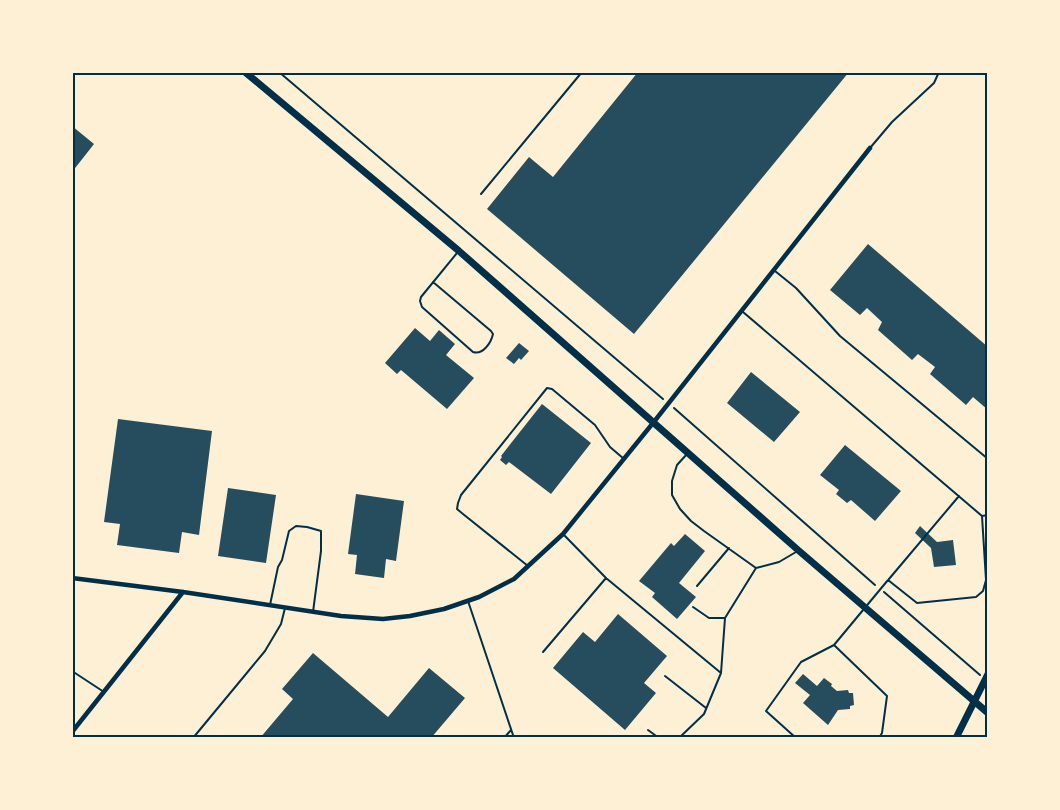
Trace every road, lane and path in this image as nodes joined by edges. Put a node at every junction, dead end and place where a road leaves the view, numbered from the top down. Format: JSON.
{"nodes":[{"id":1,"x":245,"y":72,"type":"edge"},
{"id":2,"x":279,"y":72,"type":"edge"},
{"id":3,"x":582,"y":72,"type":"edge"},
{"id":4,"x":939,"y":72,"type":"edge"},
{"id":5,"x":870,"y":148,"type":"joint"},
{"id":6,"x":481,"y":194,"type":"dead end"},
{"id":7,"x":459,"y":250,"type":"junction"},
{"id":8,"x":774,"y":270,"type":"junction"},
{"id":9,"x":433,"y":282,"type":"junction"},
{"id":10,"x":741,"y":311,"type":"junction"},
{"id":11,"x":668,"y":403,"type":"junction"},
{"id":12,"x":653,"y":423,"type":"junction"},
{"id":13,"x":688,"y":453,"type":"junction"},
{"id":14,"x":624,"y":459,"type":"junction"},
{"id":15,"x":988,"y":459,"type":"edge"},
{"id":16,"x":959,"y":496,"type":"junction"},
{"id":17,"x":988,"y":514,"type":"edge"},
{"id":18,"x":982,"y":516,"type":"junction"},
{"id":19,"x":563,"y":534,"type":"junction"},
{"id":20,"x":729,"y":548,"type":"junction"},
{"id":21,"x":798,"y":550,"type":"junction"},
{"id":22,"x":528,"y":567,"type":"junction"},
{"id":23,"x":756,"y":568,"type":"junction"},
{"id":24,"x":72,"y":578,"type":"edge"},
{"id":25,"x":606,"y":578,"type":"junction"},
{"id":26,"x":888,"y":580,"type":"junction"},
{"id":27,"x":697,"y":586,"type":"dead end"},
{"id":28,"x":881,"y":589,"type":"junction"},
{"id":29,"x":183,"y":592,"type":"junction"},
{"id":30,"x":468,"y":601,"type":"junction"},
{"id":31,"x":270,"y":605,"type":"junction"},
{"id":32,"x":693,"y":607,"type":"dead end"},
{"id":33,"x":285,"y":608,"type":"junction"},
{"id":34,"x":865,"y":608,"type":"junction"},
{"id":35,"x":313,"y":612,"type":"junction"},
{"id":36,"x":725,"y":618,"type":"junction"},
{"id":37,"x":834,"y":645,"type":"junction"},
{"id":38,"x":543,"y":652,"type":"dead end"},
{"id":39,"x":72,"y":670,"type":"edge"},
{"id":40,"x":721,"y":673,"type":"junction"},
{"id":41,"x":665,"y":676,"type":"dead end"},
{"id":42,"x":987,"y":677,"type":"edge"},
{"id":43,"x":104,"y":692,"type":"junction"},
{"id":44,"x":974,"y":702,"type":"junction"},
{"id":45,"x":706,"y":708,"type":"junction"},
{"id":46,"x":988,"y":713,"type":"edge"},
{"id":47,"x":511,"y":730,"type":"junction"},
{"id":48,"x":648,"y":730,"type":"dead end"},
{"id":49,"x":72,"y":732,"type":"edge"},
{"id":50,"x":193,"y":738,"type":"edge"},
{"id":51,"x":504,"y":738,"type":"edge"},
{"id":52,"x":514,"y":738,"type":"edge"},
{"id":53,"x":659,"y":738,"type":"edge"},
{"id":54,"x":679,"y":738,"type":"edge"},
{"id":55,"x":796,"y":738,"type":"edge"},
{"id":56,"x":879,"y":738,"type":"edge"},
{"id":57,"x":956,"y":738,"type":"edge"}],
"edges":[{"from":1,"to":7,"type":"main road"},
{"from":2,"to":11,"type":"path"},
{"from":3,"to":6,"type":"lane"},
{"from":4,"to":5,"type":"lane"},
{"from":5,"to":8,"type":"street"},
{"from":7,"to":9,"type":"lane"},
{"from":7,"to":12,"type":"main road"},
{"from":8,"to":10,"type":"street"},
{"from":8,"to":15,"type":"lane"},
{"from":9,"to":9,"type":"lane"},
{"from":10,"to":11,"type":"street"},
{"from":10,"to":16,"type":"lane"},
{"from":11,"to":12,"type":"street"},
{"from":11,"to":28,"type":"path"},
{"from":12,"to":13,"type":"main road"},
{"from":12,"to":14,"type":"street"},
{"from":13,"to":20,"type":"lane"},
{"from":13,"to":21,"type":"main road"},
{"from":14,"to":19,"type":"street"},
{"from":14,"to":22,"type":"lane"},
{"from":16,"to":18,"type":"lane"},
{"from":16,"to":26,"type":"lane"},
{"from":17,"to":18,"type":"lane"},
{"from":18,"to":26,"type":"lane"},
{"from":19,"to":22,"type":"street"},
{"from":19,"to":25,"type":"lane"},
{"from":20,"to":23,"type":"lane"},
{"from":20,"to":27,"type":"lane"},
{"from":21,"to":23,"type":"lane"},
{"from":21,"to":34,"type":"main road"},
{"from":22,"to":30,"type":"street"},
{"from":23,"to":36,"type":"lane"},
{"from":24,"to":29,"type":"street"},
{"from":25,"to":38,"type":"lane"},
{"from":25,"to":40,"type":"lane"},
{"from":26,"to":28,"type":"lane"},
{"from":28,"to":34,"type":"lane"},
{"from":28,"to":42,"type":"path"},
{"from":29,"to":31,"type":"street"},
{"from":29,"to":43,"type":"street"},
{"from":30,"to":35,"type":"street"},
{"from":30,"to":47,"type":"lane"},
{"from":31,"to":33,"type":"street"},
{"from":31,"to":35,"type":"lane"},
{"from":32,"to":36,"type":"lane"},
{"from":33,"to":35,"type":"street"},
{"from":33,"to":50,"type":"lane"},
{"from":34,"to":37,"type":"lane"},
{"from":34,"to":44,"type":"main road"},
{"from":36,"to":40,"type":"lane"},
{"from":37,"to":55,"type":"lane"},
{"from":37,"to":56,"type":"lane"},
{"from":39,"to":43,"type":"lane"},
{"from":40,"to":45,"type":"lane"},
{"from":41,"to":45,"type":"lane"},
{"from":42,"to":44,"type":"main road"},
{"from":43,"to":49,"type":"street"},
{"from":44,"to":46,"type":"main road"},
{"from":44,"to":57,"type":"main road"},
{"from":45,"to":54,"type":"lane"},
{"from":47,"to":51,"type":"lane"},
{"from":47,"to":52,"type":"lane"},
{"from":48,"to":53,"type":"lane"}]}
